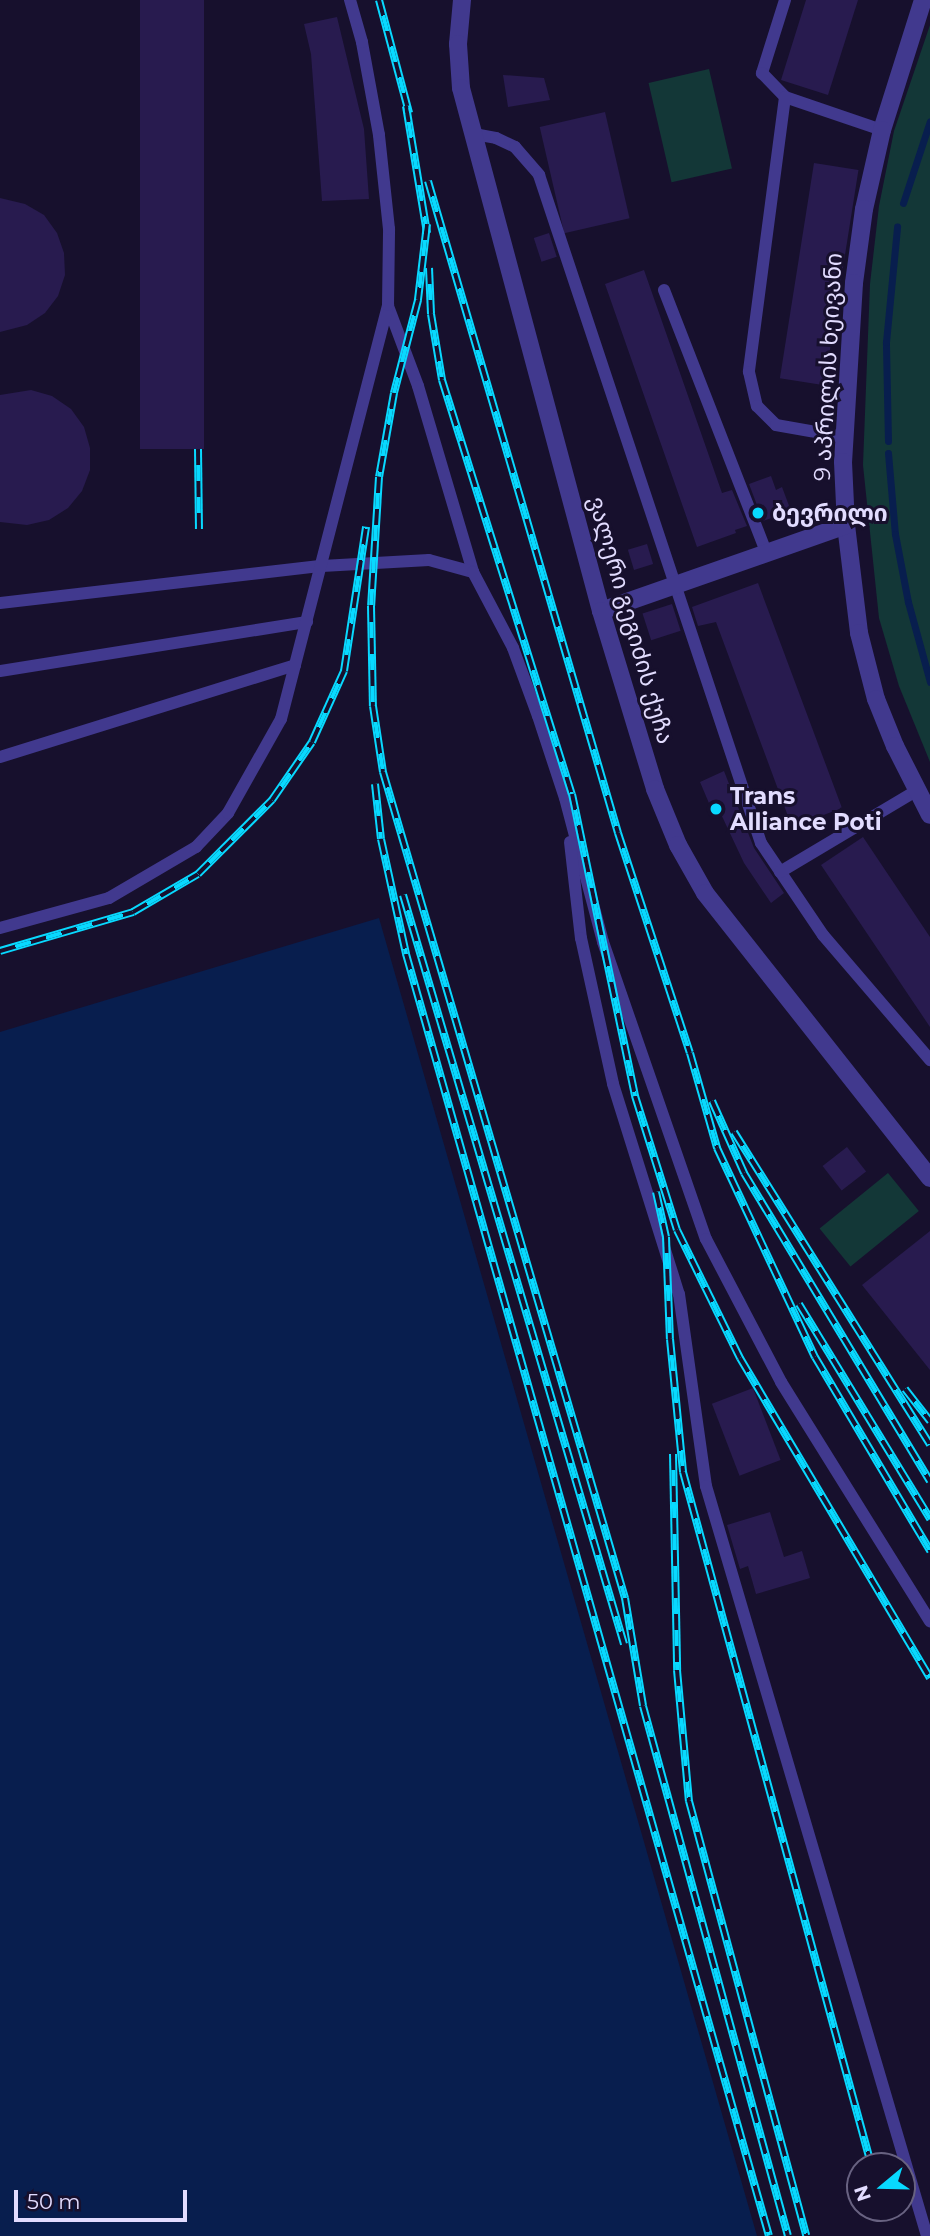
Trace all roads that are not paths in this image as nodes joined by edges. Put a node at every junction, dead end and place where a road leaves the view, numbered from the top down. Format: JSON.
{"nodes":[{"id":1,"x":350,"y":0,"type":"edge"},
{"id":2,"x":462,"y":0,"type":"edge"},
{"id":3,"x":785,"y":0,"type":"edge"},
{"id":4,"x":923,"y":0,"type":"edge"},
{"id":5,"x":785,"y":97,"type":"junction"},
{"id":6,"x":882,"y":130,"type":"junction"},
{"id":7,"x":474,"y":134,"type":"junction"},
{"id":8,"x":664,"y":290,"type":"dead end"},
{"id":9,"x":388,"y":305,"type":"junction"},
{"id":10,"x":844,"y":436,"type":"junction"},
{"id":11,"x":846,"y":525,"type":"junction"},
{"id":12,"x":766,"y":552,"type":"junction"},
{"id":13,"x":322,"y":566,"type":"junction"},
{"id":14,"x":473,"y":572,"type":"junction"},
{"id":15,"x":676,"y":582,"type":"junction"},
{"id":16,"x":0,"y":603,"type":"edge"},
{"id":17,"x":601,"y":611,"type":"junction"},
{"id":18,"x":307,"y":622,"type":"junction"},
{"id":19,"x":295,"y":665,"type":"junction"},
{"id":20,"x":0,"y":671,"type":"edge"},
{"id":21,"x":0,"y":757,"type":"edge"},
{"id":22,"x":916,"y":791,"type":"junction"},
{"id":23,"x":565,"y":797,"type":"junction"},
{"id":24,"x":930,"y":815,"type":"edge"},
{"id":25,"x":780,"y":872,"type":"junction"},
{"id":26,"x":0,"y":928,"type":"edge"},
{"id":27,"x":930,"y":1060,"type":"edge"},
{"id":28,"x":930,"y":1178,"type":"edge"},
{"id":29,"x":930,"y":1621,"type":"edge"},
{"id":30,"x":927,"y":2236,"type":"edge"}],
"edges":[{"from":1,"to":9,"type":"lane"},
{"from":2,"to":7,"type":"street","name":"ვალერი გეგიძის ქუჩა"},
{"from":3,"to":5,"type":"lane"},
{"from":4,"to":6,"type":"street","name":"9 აპრილის ხეივანი"},
{"from":5,"to":6,"type":"lane"},
{"from":5,"to":10,"type":"lane"},
{"from":6,"to":10,"type":"street","name":"9 აპრილის ხეივანი"},
{"from":7,"to":15,"type":"lane"},
{"from":7,"to":17,"type":"street","name":"ვალერი გეგიძის ქუჩა"},
{"from":8,"to":12,"type":"lane"},
{"from":9,"to":13,"type":"lane"},
{"from":9,"to":14,"type":"lane"},
{"from":10,"to":11,"type":"street","name":"9 აპრილის ხეივანი"},
{"from":11,"to":12,"type":"street"},
{"from":11,"to":22,"type":"street","name":"9 აპრილის ხეივანი"},
{"from":12,"to":15,"type":"street"},
{"from":13,"to":14,"type":"lane"},
{"from":13,"to":16,"type":"lane"},
{"from":13,"to":18,"type":"lane"},
{"from":14,"to":23,"type":"lane"},
{"from":15,"to":17,"type":"street"},
{"from":15,"to":25,"type":"lane"},
{"from":17,"to":28,"type":"street","name":"ვალერი გეგიძის ქუჩა"},
{"from":18,"to":19,"type":"lane"},
{"from":18,"to":20,"type":"lane"},
{"from":19,"to":21,"type":"lane"},
{"from":19,"to":26,"type":"lane"},
{"from":22,"to":24,"type":"street","name":"9 აპრილის ხეივანი"},
{"from":22,"to":25,"type":"lane"},
{"from":23,"to":29,"type":"lane"},
{"from":23,"to":30,"type":"lane"},
{"from":25,"to":27,"type":"lane"}]}
